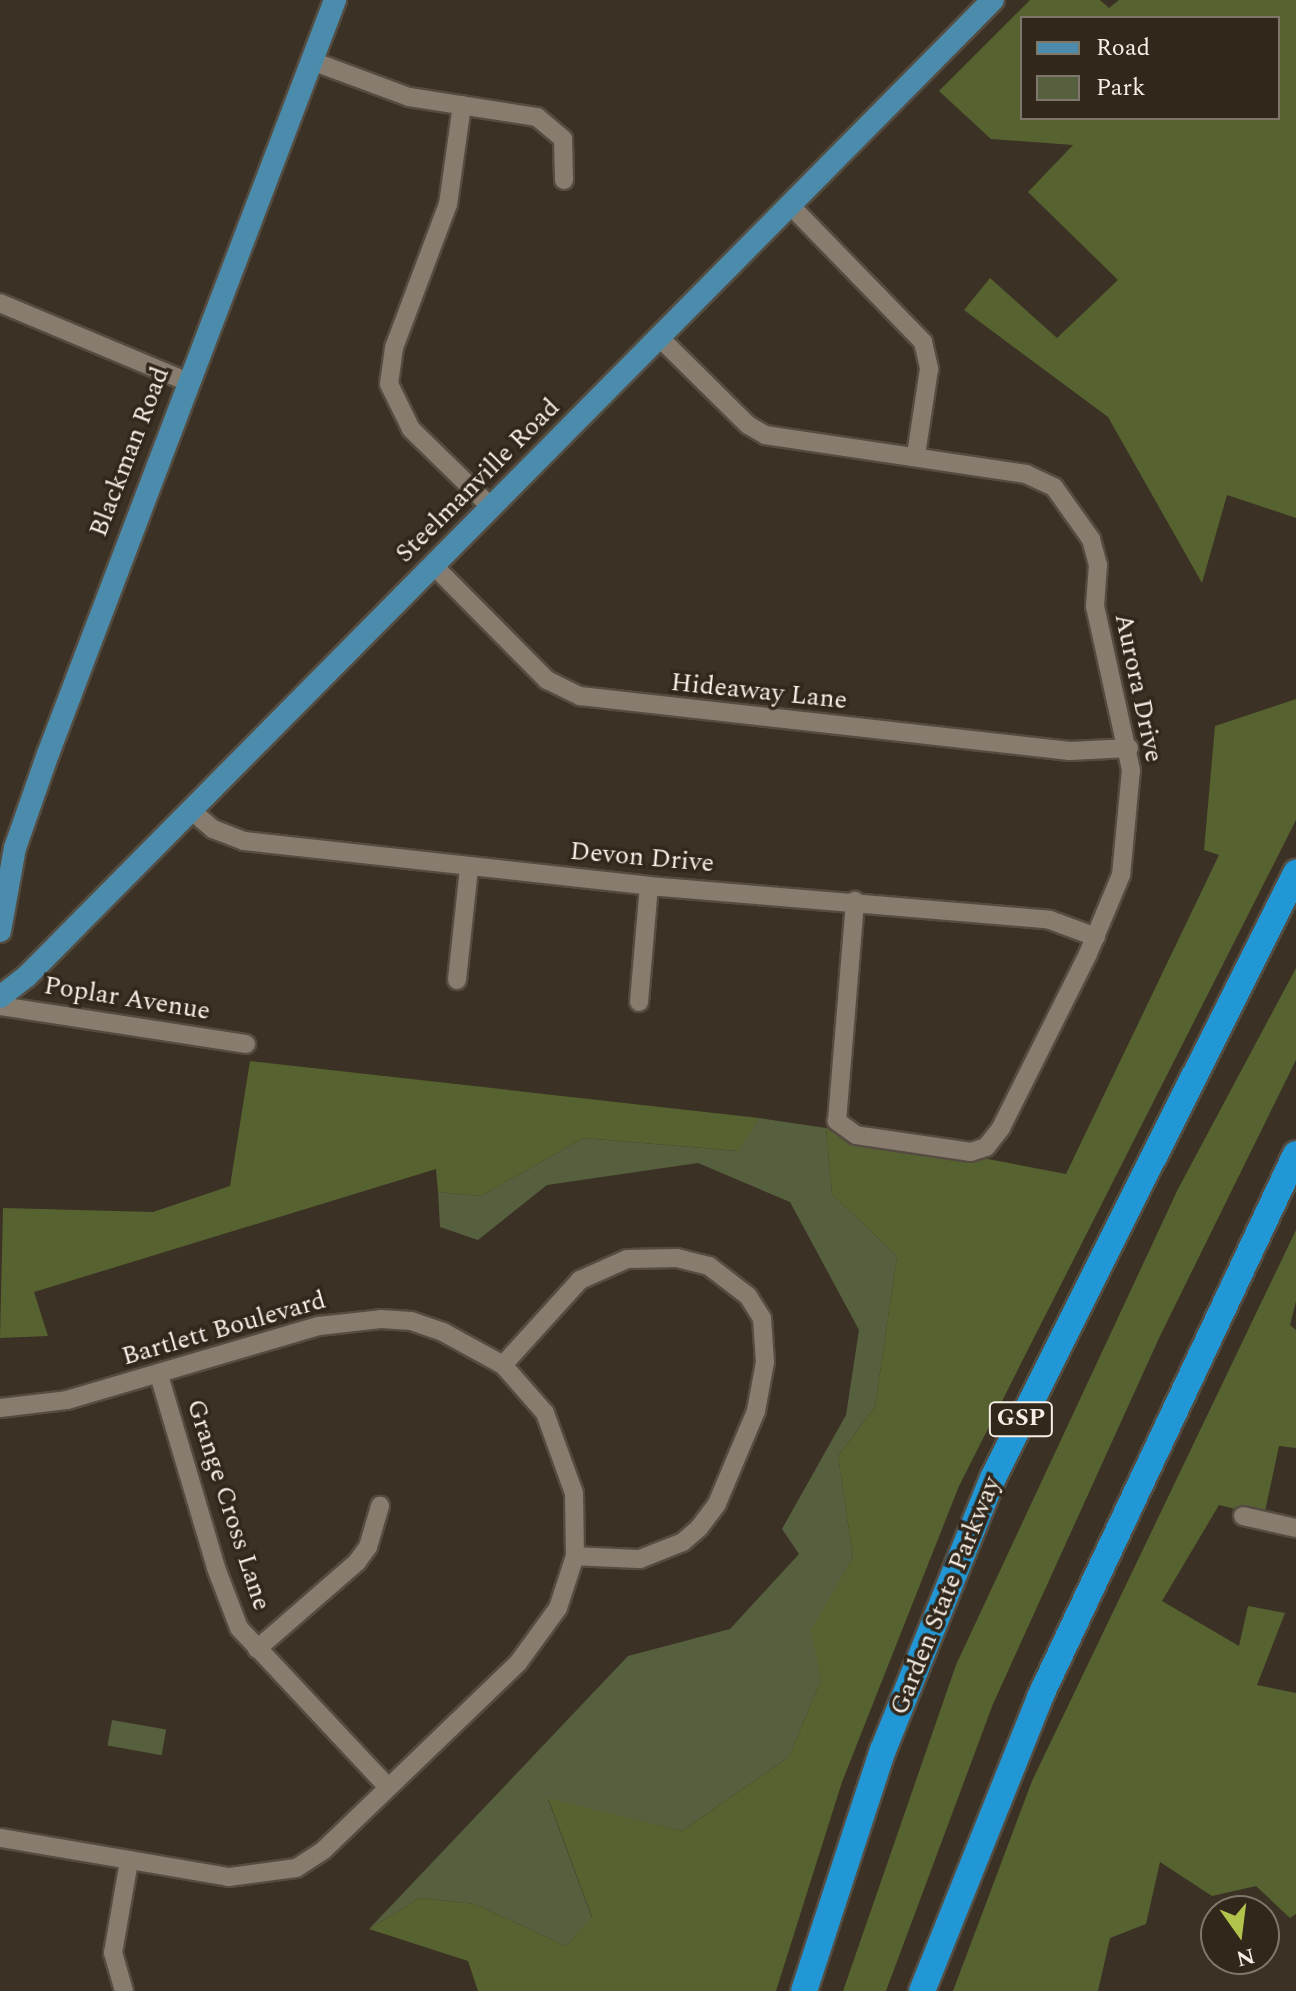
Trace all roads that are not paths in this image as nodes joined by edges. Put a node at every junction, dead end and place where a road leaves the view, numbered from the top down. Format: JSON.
{"nodes":[{"id":1,"x":335,"y":0,"type":"edge"},
{"id":2,"x":988,"y":1,"type":"edge"},
{"id":3,"x":312,"y":61,"type":"junction"},
{"id":4,"x":462,"y":105,"type":"junction"},
{"id":5,"x":564,"y":180,"type":"dead end"},
{"id":6,"x":790,"y":205,"type":"junction"},
{"id":7,"x":0,"y":303,"type":"edge"},
{"id":8,"x":659,"y":337,"type":"junction"},
{"id":9,"x":186,"y":381,"type":"junction"},
{"id":10,"x":916,"y":455,"type":"junction"},
{"id":11,"x":491,"y":507,"type":"junction"},
{"id":12,"x":434,"y":566,"type":"junction"},
{"id":13,"x":1129,"y":748,"type":"junction"},
{"id":14,"x":191,"y":810,"type":"junction"},
{"id":15,"x":469,"y":867,"type":"junction"},
{"id":16,"x":1296,"y":873,"type":"edge"},
{"id":17,"x":649,"y":886,"type":"junction"},
{"id":18,"x":855,"y":901,"type":"junction"},
{"id":19,"x":0,"y":931,"type":"edge"},
{"id":20,"x":1096,"y":937,"type":"junction"},
{"id":21,"x":457,"y":980,"type":"dead end"},
{"id":22,"x":0,"y":997,"type":"edge"},
{"id":23,"x":639,"y":1002,"type":"dead end"},
{"id":24,"x":0,"y":1006,"type":"edge"},
{"id":25,"x":246,"y":1044,"type":"dead end"},
{"id":26,"x":1296,"y":1154,"type":"edge"},
{"id":27,"x":503,"y":1365,"type":"junction"},
{"id":28,"x":159,"y":1375,"type":"junction"},
{"id":29,"x":0,"y":1408,"type":"edge"},
{"id":30,"x":380,"y":1506,"type":"dead end"},
{"id":31,"x":1243,"y":1516,"type":"dead end"},
{"id":32,"x":1296,"y":1528,"type":"edge"},
{"id":33,"x":575,"y":1556,"type":"junction"},
{"id":34,"x":257,"y":1649,"type":"junction"},
{"id":35,"x":388,"y":1787,"type":"junction"},
{"id":36,"x":0,"y":1838,"type":"edge"},
{"id":37,"x":129,"y":1861,"type":"junction"},
{"id":38,"x":124,"y":1991,"type":"edge"},
{"id":39,"x":804,"y":1991,"type":"edge"},
{"id":40,"x":922,"y":1991,"type":"edge"}],
"edges":[{"from":1,"to":3,"type":"main road","name":"Blackman Road"},
{"from":2,"to":6,"type":"main road","name":"Steelmanville Road"},
{"from":3,"to":4,"type":"street"},
{"from":3,"to":9,"type":"main road","name":"Blackman Road"},
{"from":4,"to":5,"type":"street"},
{"from":4,"to":11,"type":"street"},
{"from":6,"to":8,"type":"main road","name":"Steelmanville Road"},
{"from":6,"to":10,"type":"street"},
{"from":7,"to":9,"type":"street"},
{"from":8,"to":10,"type":"street","name":"Aurora Drive"},
{"from":8,"to":11,"type":"main road","name":"Steelmanville Road"},
{"from":9,"to":19,"type":"main road","name":"Blackman Road"},
{"from":10,"to":13,"type":"street","name":"Aurora Drive"},
{"from":11,"to":12,"type":"main road","name":"Steelmanville Road"},
{"from":12,"to":13,"type":"street","name":"Hideaway Lane"},
{"from":12,"to":14,"type":"main road","name":"Steelmanville Road"},
{"from":13,"to":20,"type":"street","name":"Aurora Drive"},
{"from":14,"to":15,"type":"street","name":"Devon Drive"},
{"from":14,"to":22,"type":"main road","name":"Steelmanville Road"},
{"from":15,"to":17,"type":"street","name":"Devon Drive"},
{"from":15,"to":21,"type":"street"},
{"from":16,"to":39,"type":"highway","name":"Garden State Parkway","number":"GSP"},
{"from":17,"to":18,"type":"street","name":"Devon Drive"},
{"from":17,"to":23,"type":"street"},
{"from":18,"to":20,"type":"street","name":"Devon Drive"},
{"from":18,"to":20,"type":"street","name":"Aurora Drive"},
{"from":24,"to":25,"type":"street","name":"Poplar Avenue"},
{"from":26,"to":40,"type":"highway"},
{"from":27,"to":28,"type":"street","name":"Bartlett Boulevard"},
{"from":27,"to":33,"type":"street","name":"Bartlett Boulevard"},
{"from":27,"to":33,"type":"street"},
{"from":28,"to":29,"type":"street","name":"Bartlett Boulevard"},
{"from":28,"to":34,"type":"street","name":"Grange Cross Lane"},
{"from":30,"to":34,"type":"street"},
{"from":31,"to":32,"type":"street"},
{"from":33,"to":35,"type":"street","name":"Bartlett Boulevard"},
{"from":34,"to":35,"type":"street","name":"Grange Cross Lane"},
{"from":35,"to":37,"type":"street","name":"Bartlett Boulevard"},
{"from":36,"to":37,"type":"street","name":"Bartlett Boulevard"},
{"from":37,"to":38,"type":"street"}]}
